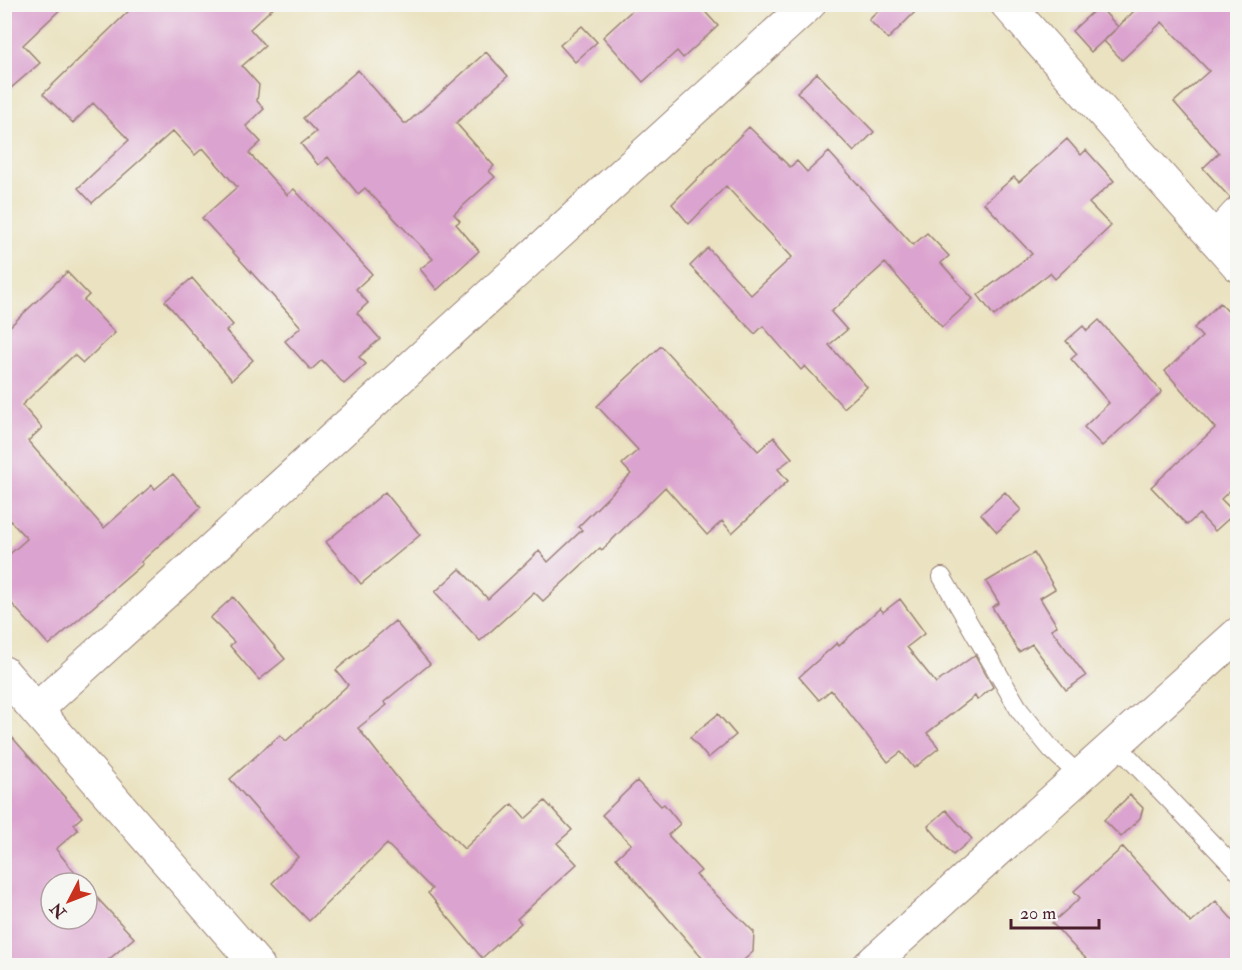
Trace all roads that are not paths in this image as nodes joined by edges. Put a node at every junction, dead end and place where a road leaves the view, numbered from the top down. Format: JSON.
{"nodes":[{"id":1,"x":809,"y":4,"type":"edge"},
{"id":2,"x":1007,"y":4,"type":"edge"},
{"id":3,"x":1238,"y":214,"type":"edge"},
{"id":4,"x":1215,"y":239,"type":"junction"},
{"id":5,"x":1238,"y":266,"type":"edge"},
{"id":6,"x":942,"y":578,"type":"dead end"},
{"id":7,"x":1238,"y":634,"type":"edge"},
{"id":8,"x":4,"y":673,"type":"edge"},
{"id":9,"x":36,"y":710,"type":"junction"},
{"id":10,"x":1116,"y":744,"type":"junction"},
{"id":11,"x":1080,"y":776,"type":"junction"},
{"id":12,"x":1238,"y":871,"type":"edge"},
{"id":13,"x":258,"y":966,"type":"edge"},
{"id":14,"x":869,"y":966,"type":"edge"}],
"edges":[{"from":1,"to":9,"type":"street"},
{"from":2,"to":4,"type":"street"},
{"from":3,"to":4,"type":"street"},
{"from":4,"to":5,"type":"street"},
{"from":6,"to":11,"type":"lane"},
{"from":7,"to":10,"type":"street"},
{"from":8,"to":9,"type":"street"},
{"from":9,"to":13,"type":"street"},
{"from":10,"to":11,"type":"street"},
{"from":10,"to":12,"type":"lane"},
{"from":11,"to":14,"type":"street"}]}
